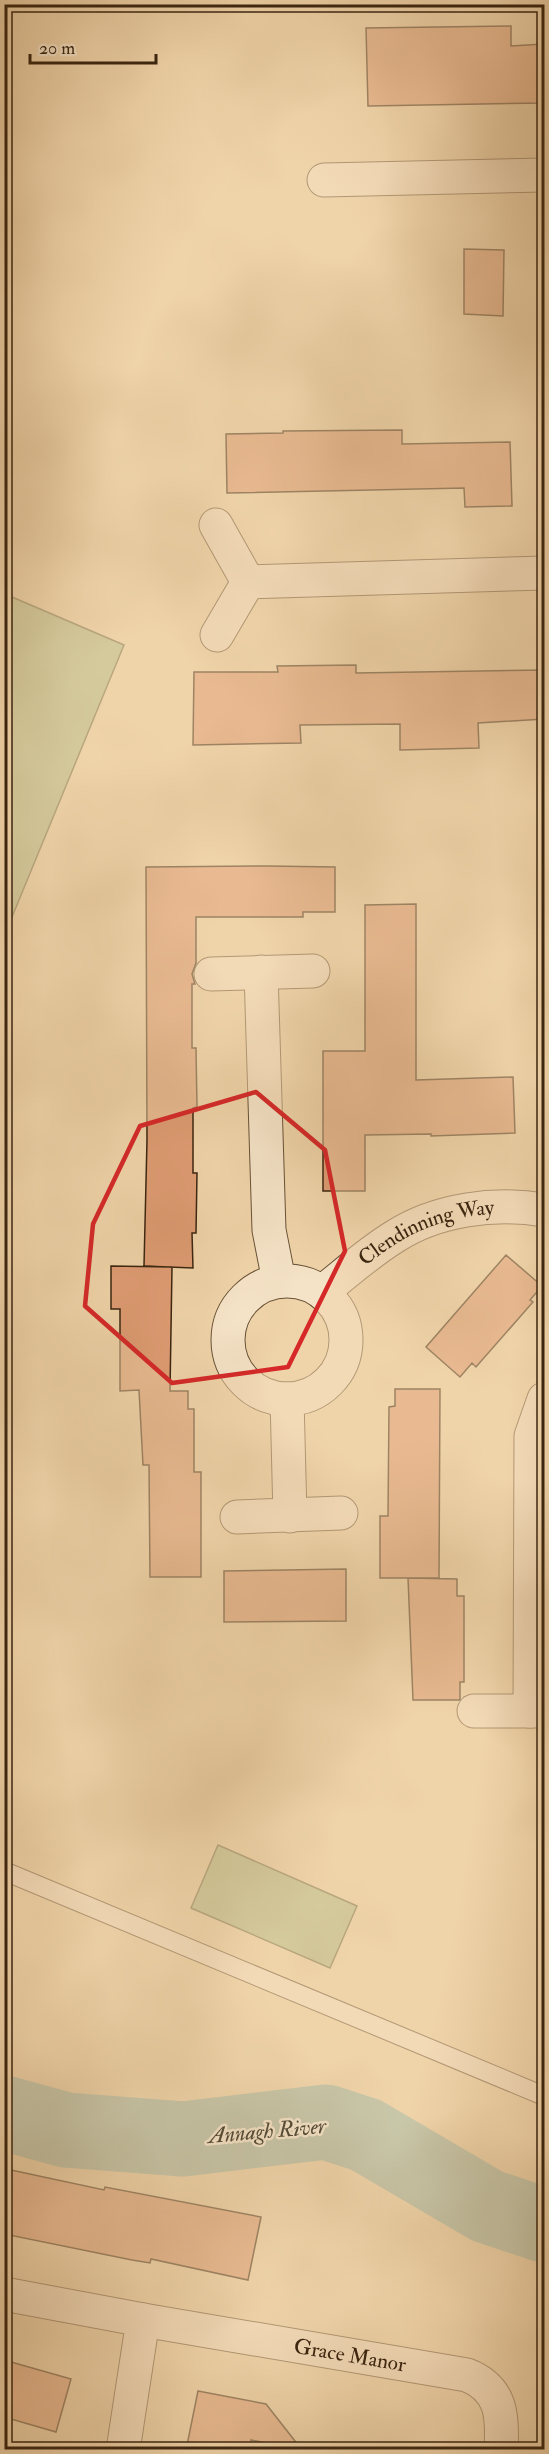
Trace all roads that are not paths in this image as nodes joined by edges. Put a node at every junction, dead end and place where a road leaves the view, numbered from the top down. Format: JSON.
{"nodes":[{"id":1,"x":544,"y":175,"type":"edge"},
{"id":2,"x":324,"y":180,"type":"dead end"},
{"id":3,"x":216,"y":525,"type":"dead end"},
{"id":4,"x":544,"y":573,"type":"edge"},
{"id":5,"x":248,"y":582,"type":"junction"},
{"id":6,"x":218,"y":635,"type":"dead end"},
{"id":7,"x":313,"y":971,"type":"dead end"},
{"id":8,"x":261,"y":972,"type":"junction"},
{"id":9,"x":211,"y":974,"type":"dead end"},
{"id":10,"x":544,"y":1210,"type":"edge"},
{"id":11,"x":279,"y":1281,"type":"junction"},
{"id":12,"x":322,"y":1292,"type":"junction"},
{"id":13,"x":287,"y":1399,"type":"junction"},
{"id":14,"x":544,"y":1399,"type":"edge"},
{"id":15,"x":341,"y":1513,"type":"dead end"},
{"id":16,"x":290,"y":1515,"type":"junction"},
{"id":17,"x":237,"y":1517,"type":"dead end"},
{"id":18,"x":474,"y":1711,"type":"dead end"},
{"id":19,"x":537,"y":1711,"type":"edge"},
{"id":20,"x":4,"y":1871,"type":"edge"},
{"id":21,"x":544,"y":2096,"type":"edge"},
{"id":22,"x":4,"y":2294,"type":"edge"},
{"id":23,"x":143,"y":2320,"type":"junction"},
{"id":24,"x":123,"y":2450,"type":"edge"},
{"id":25,"x":501,"y":2450,"type":"edge"}],
"edges":[{"from":1,"to":2,"type":"street"},
{"from":3,"to":5,"type":"street"},
{"from":4,"to":5,"type":"street"},
{"from":5,"to":6,"type":"street"},
{"from":7,"to":8,"type":"street"},
{"from":8,"to":9,"type":"street"},
{"from":8,"to":11,"type":"street"},
{"from":10,"to":12,"type":"street","name":"Clendinning Way"},
{"from":11,"to":12,"type":"street"},
{"from":11,"to":13,"type":"street"},
{"from":12,"to":13,"type":"street"},
{"from":13,"to":16,"type":"street"},
{"from":14,"to":19,"type":"street"},
{"from":15,"to":16,"type":"street"},
{"from":16,"to":17,"type":"street"},
{"from":18,"to":19,"type":"street"},
{"from":20,"to":21,"type":"lane"},
{"from":22,"to":23,"type":"street","name":"Grace Manor"},
{"from":23,"to":24,"type":"street"},
{"from":23,"to":25,"type":"street","name":"Grace Manor"}]}
